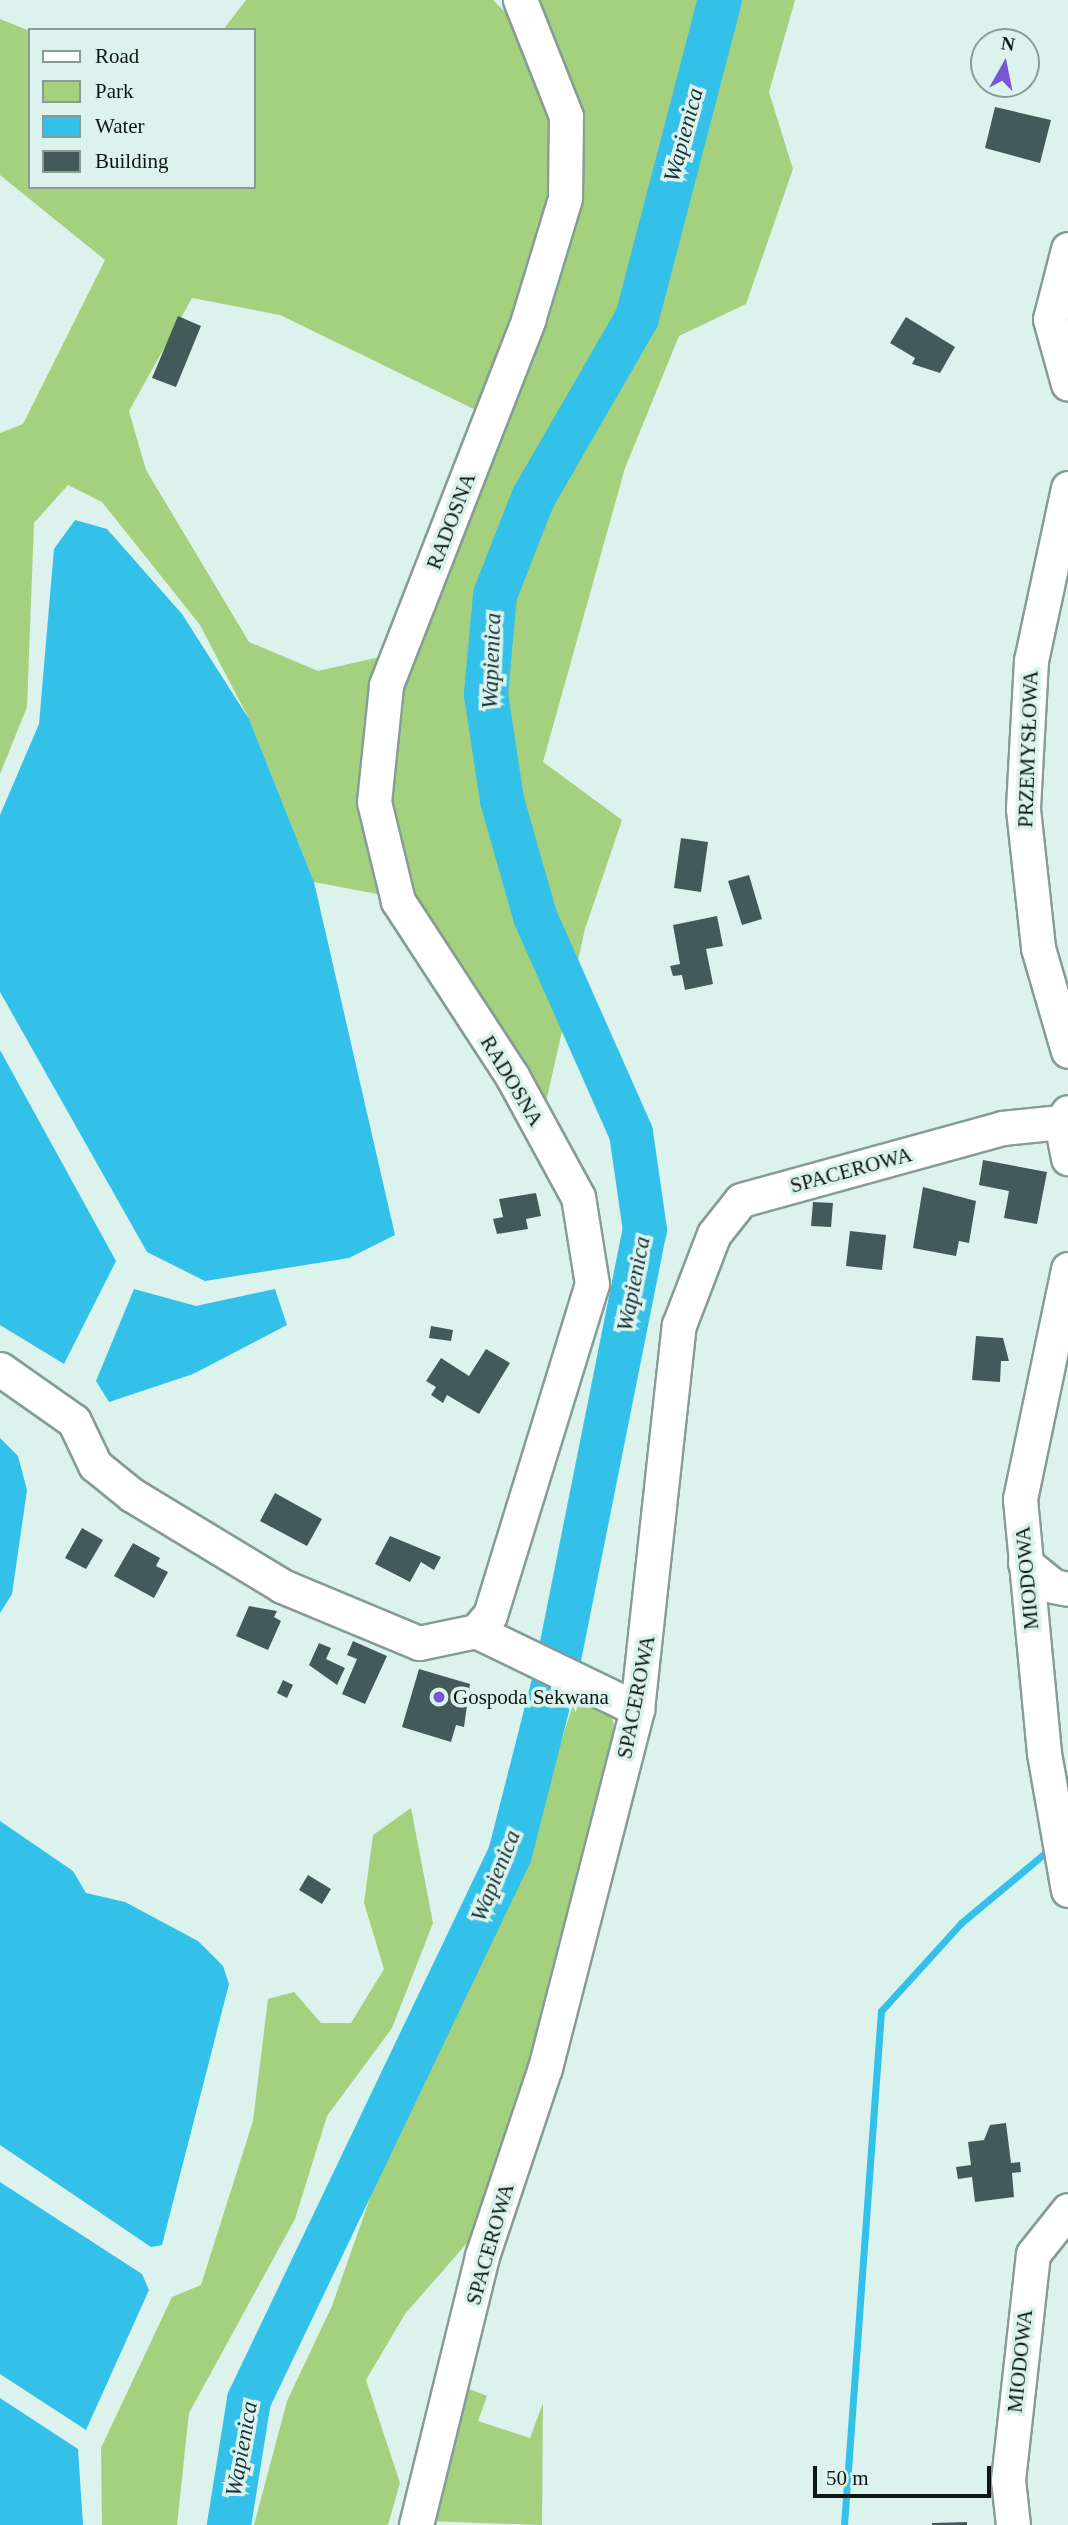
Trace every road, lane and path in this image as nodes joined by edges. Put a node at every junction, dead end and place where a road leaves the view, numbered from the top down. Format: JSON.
{"nodes":[{"id":1,"x":520,"y":0,"type":"edge"},
{"id":2,"x":1068,"y":249,"type":"edge"},
{"id":3,"x":1068,"y":384,"type":"edge"},
{"id":4,"x":1068,"y":488,"type":"edge"},
{"id":5,"x":1068,"y":1051,"type":"edge"},
{"id":6,"x":1065,"y":1117,"type":"edge"},
{"id":7,"x":1068,"y":1157,"type":"edge"},
{"id":8,"x":1068,"y":1269,"type":"edge"},
{"id":9,"x":0,"y":1369,"type":"edge"},
{"id":10,"x":1025,"y":1563,"type":"junction"},
{"id":11,"x":1068,"y":1589,"type":"edge"},
{"id":12,"x":476,"y":1632,"type":"junction"},
{"id":13,"x":637,"y":1709,"type":"junction"},
{"id":14,"x":1068,"y":1891,"type":"edge"},
{"id":15,"x":1068,"y":2210,"type":"edge"},
{"id":16,"x":416,"y":2525,"type":"edge"},
{"id":17,"x":1013,"y":2525,"type":"edge"}],
"edges":[{"from":1,"to":12,"type":"street","name":"RADOSNA"},
{"from":2,"to":3,"type":"street"},
{"from":4,"to":5,"type":"street","name":"PRZEMYSŁOWA"},
{"from":6,"to":7,"type":"street"},
{"from":6,"to":13,"type":"street","name":"SPACEROWA"},
{"from":8,"to":10,"type":"street","name":"MIODOWA"},
{"from":9,"to":12,"type":"street"},
{"from":10,"to":11,"type":"street"},
{"from":10,"to":14,"type":"street","name":"MIODOWA"},
{"from":12,"to":13,"type":"street"},
{"from":13,"to":16,"type":"street","name":"SPACEROWA"},
{"from":15,"to":17,"type":"street","name":"MIODOWA"}]}
